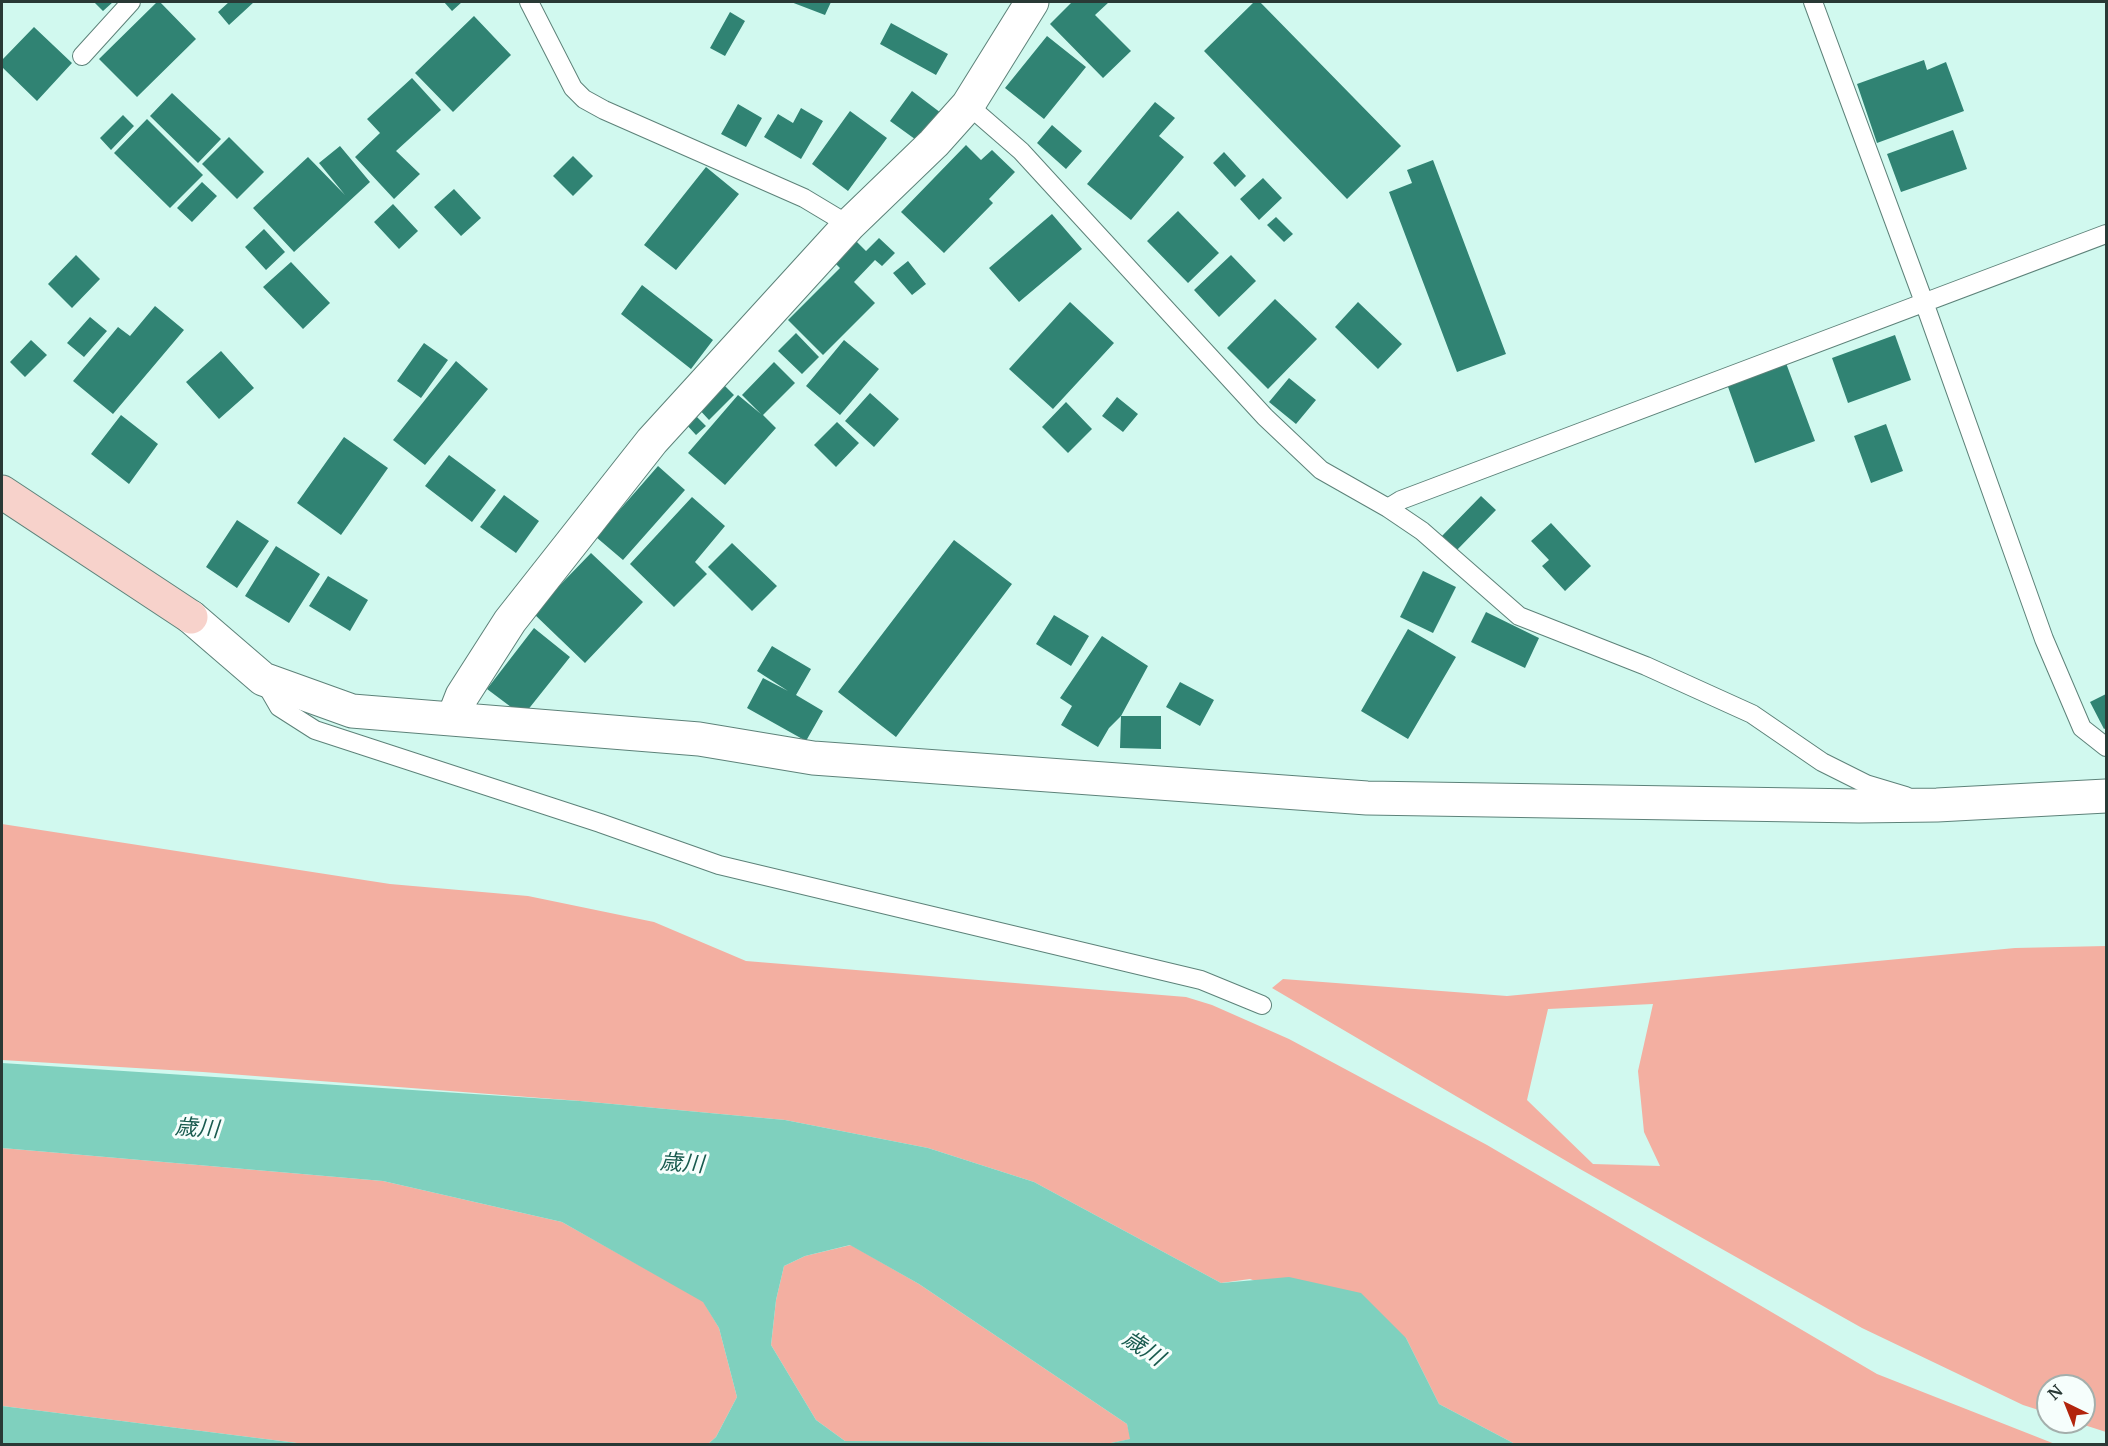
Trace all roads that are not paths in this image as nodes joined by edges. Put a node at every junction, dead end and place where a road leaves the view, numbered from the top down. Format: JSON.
{"nodes":[{"id":1,"x":130,"y":2,"type":"edge"},
{"id":2,"x":529,"y":2,"type":"edge"},
{"id":3,"x":1032,"y":2,"type":"edge"},
{"id":4,"x":1813,"y":2,"type":"edge"},
{"id":5,"x":82,"y":56,"type":"dead end"},
{"id":6,"x":968,"y":105,"type":"junction"},
{"id":7,"x":849,"y":225,"type":"junction"},
{"id":8,"x":2106,"y":234,"type":"edge"},
{"id":9,"x":1924,"y":302,"type":"junction"},
{"id":10,"x":2,"y":492,"type":"edge"},
{"id":11,"x":1388,"y":508,"type":"junction"},
{"id":12,"x":263,"y":679,"type":"junction"},
{"id":13,"x":453,"y":719,"type":"junction"},
{"id":14,"x":2106,"y":747,"type":"edge"},
{"id":15,"x":2106,"y":796,"type":"edge"},
{"id":16,"x":1937,"y":805,"type":"junction"},
{"id":17,"x":1262,"y":1005,"type":"dead end"}],
"edges":[{"from":1,"to":5,"type":"lane"},
{"from":2,"to":7,"type":"lane"},
{"from":3,"to":6,"type":"street"},
{"from":4,"to":9,"type":"lane"},
{"from":6,"to":7,"type":"street"},
{"from":6,"to":11,"type":"lane"},
{"from":7,"to":13,"type":"street"},
{"from":8,"to":9,"type":"lane"},
{"from":9,"to":11,"type":"lane"},
{"from":9,"to":14,"type":"lane"},
{"from":10,"to":12,"type":"street"},
{"from":11,"to":16,"type":"lane"},
{"from":12,"to":13,"type":"street"},
{"from":12,"to":17,"type":"lane"},
{"from":13,"to":16,"type":"street"},
{"from":15,"to":16,"type":"street"}]}
